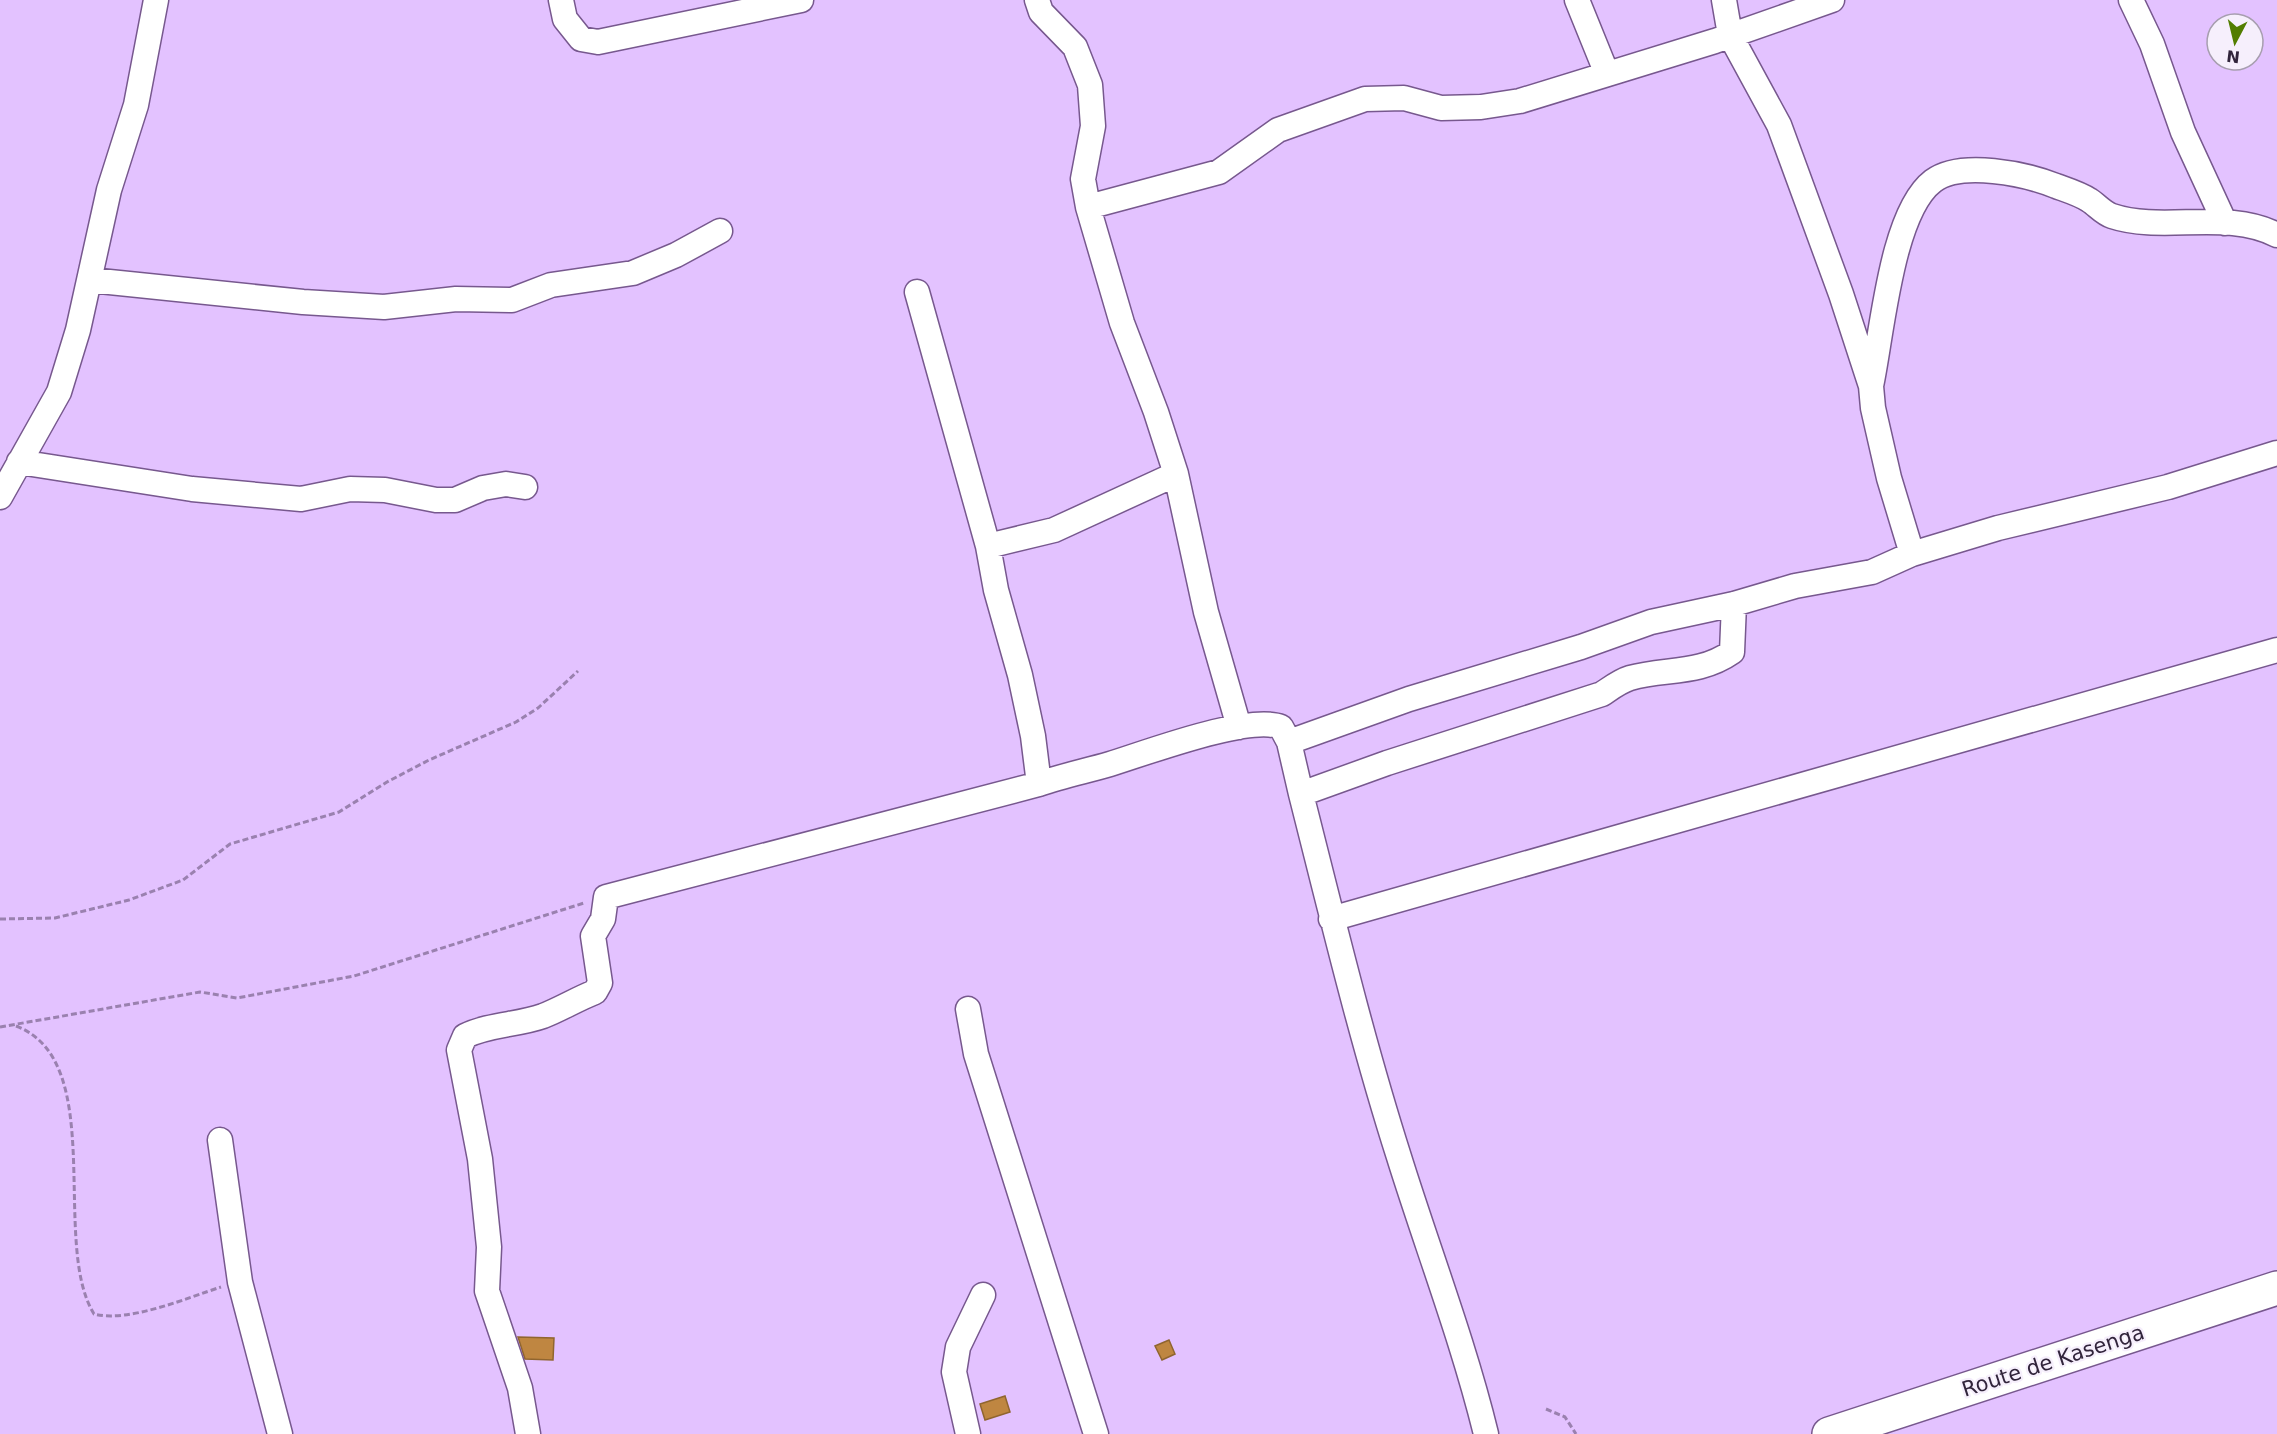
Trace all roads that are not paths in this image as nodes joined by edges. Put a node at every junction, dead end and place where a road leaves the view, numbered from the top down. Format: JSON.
{"nodes":[{"id":1,"x":156,"y":0,"type":"edge"},
{"id":2,"x":561,"y":0,"type":"edge"},
{"id":3,"x":801,"y":0,"type":"edge"},
{"id":4,"x":1037,"y":0,"type":"edge"},
{"id":5,"x":1577,"y":0,"type":"edge"},
{"id":6,"x":1724,"y":0,"type":"edge"},
{"id":7,"x":1832,"y":0,"type":"edge"},
{"id":8,"x":2131,"y":0,"type":"edge"},
{"id":9,"x":1730,"y":34,"type":"junction"},
{"id":10,"x":1607,"y":74,"type":"junction"},
{"id":11,"x":1088,"y":207,"type":"junction"},
{"id":12,"x":2225,"y":223,"type":"junction"},
{"id":13,"x":720,"y":231,"type":"dead end"},
{"id":14,"x":2277,"y":235,"type":"edge"},
{"id":15,"x":90,"y":280,"type":"junction"},
{"id":16,"x":917,"y":292,"type":"dead end"},
{"id":17,"x":1871,"y":386,"type":"junction"},
{"id":18,"x":2277,"y":453,"type":"edge"},
{"id":19,"x":19,"y":462,"type":"junction"},
{"id":20,"x":1176,"y":474,"type":"junction"},
{"id":21,"x":525,"y":487,"type":"dead end"},
{"id":22,"x":0,"y":497,"type":"edge"},
{"id":23,"x":988,"y":546,"type":"junction"},
{"id":24,"x":1912,"y":554,"type":"junction"},
{"id":25,"x":1734,"y":604,"type":"junction"},
{"id":26,"x":2277,"y":650,"type":"edge"},
{"id":27,"x":1239,"y":727,"type":"junction"},
{"id":28,"x":1289,"y":742,"type":"junction"},
{"id":29,"x":1038,"y":784,"type":"junction"},
{"id":30,"x":1301,"y":794,"type":"junction"},
{"id":31,"x":1331,"y":919,"type":"junction"},
{"id":32,"x":968,"y":1009,"type":"dead end"},
{"id":33,"x":220,"y":1140,"type":"dead end"},
{"id":34,"x":2277,"y":1288,"type":"edge"},
{"id":35,"x":983,"y":1295,"type":"dead end"},
{"id":36,"x":280,"y":1434,"type":"edge"},
{"id":37,"x":528,"y":1434,"type":"edge"},
{"id":38,"x":968,"y":1434,"type":"edge"},
{"id":39,"x":1095,"y":1434,"type":"edge"},
{"id":40,"x":1486,"y":1434,"type":"edge"},
{"id":41,"x":1829,"y":1434,"type":"edge"}],
"edges":[{"from":1,"to":15,"type":"street"},
{"from":2,"to":3,"type":"street"},
{"from":4,"to":11,"type":"street"},
{"from":5,"to":10,"type":"street"},
{"from":6,"to":9,"type":"street"},
{"from":7,"to":9,"type":"street"},
{"from":8,"to":12,"type":"street"},
{"from":9,"to":10,"type":"street"},
{"from":9,"to":17,"type":"street"},
{"from":10,"to":11,"type":"street"},
{"from":11,"to":20,"type":"street"},
{"from":12,"to":14,"type":"street"},
{"from":12,"to":17,"type":"street"},
{"from":13,"to":15,"type":"street"},
{"from":15,"to":19,"type":"street"},
{"from":16,"to":23,"type":"street"},
{"from":17,"to":24,"type":"street"},
{"from":18,"to":24,"type":"street"},
{"from":19,"to":21,"type":"street"},
{"from":19,"to":22,"type":"street"},
{"from":20,"to":23,"type":"street"},
{"from":20,"to":27,"type":"street"},
{"from":23,"to":29,"type":"street"},
{"from":24,"to":25,"type":"street"},
{"from":25,"to":28,"type":"street"},
{"from":25,"to":30,"type":"street"},
{"from":26,"to":31,"type":"street"},
{"from":27,"to":28,"type":"street"},
{"from":27,"to":29,"type":"street"},
{"from":28,"to":30,"type":"street"},
{"from":29,"to":37,"type":"street"},
{"from":30,"to":31,"type":"street"},
{"from":31,"to":40,"type":"street"},
{"from":32,"to":39,"type":"street"},
{"from":33,"to":36,"type":"street"},
{"from":34,"to":41,"type":"highway","name":"Route de Kasenga"},
{"from":35,"to":38,"type":"street"}]}
